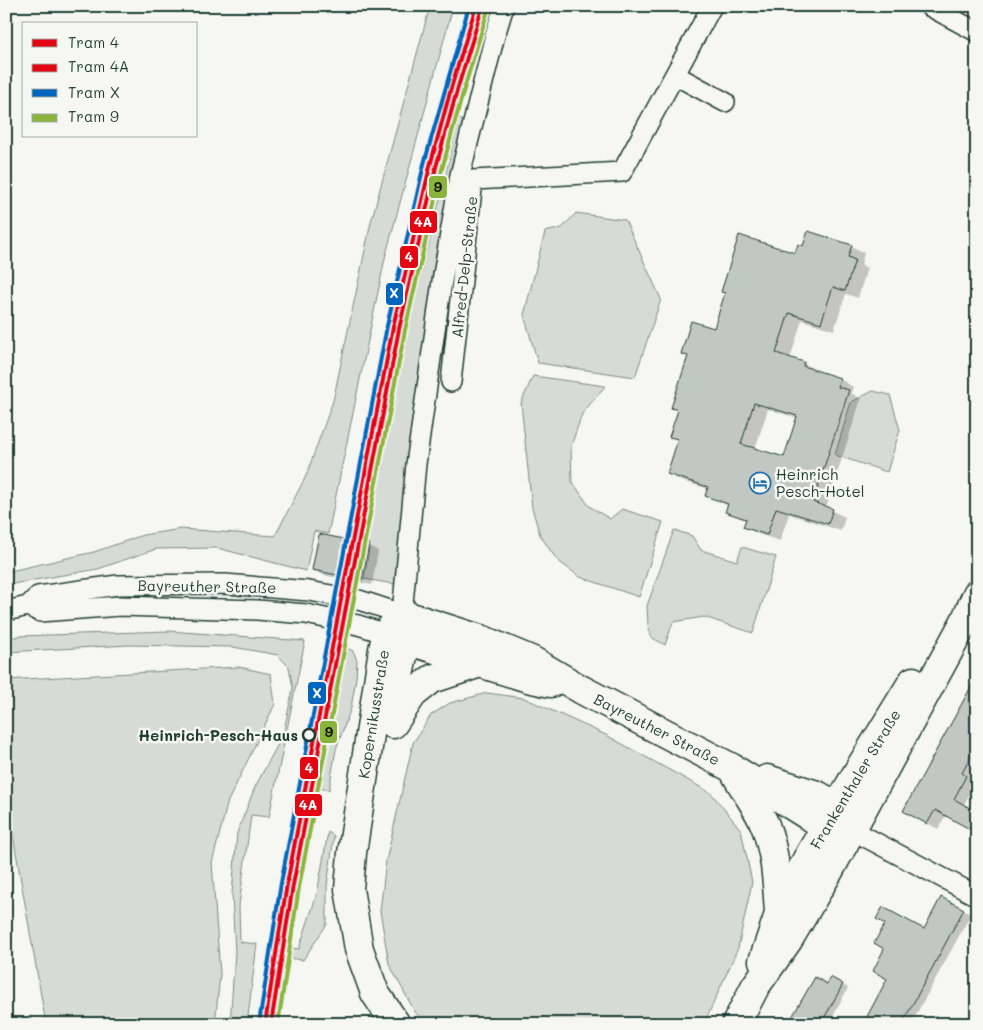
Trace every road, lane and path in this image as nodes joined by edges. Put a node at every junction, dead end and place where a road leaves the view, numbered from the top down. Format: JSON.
{"nodes":[{"id":1,"x":504,"y":6,"type":"edge"},
{"id":2,"x":712,"y":6,"type":"edge"},
{"id":3,"x":929,"y":6,"type":"edge"},
{"id":4,"x":977,"y":32,"type":"edge"},
{"id":5,"x":675,"y":74,"type":"junction"},
{"id":6,"x":725,"y":102,"type":"dead end"},
{"id":7,"x":451,"y":382,"type":"dead end"},
{"id":8,"x":977,"y":581,"type":"edge"},
{"id":9,"x":977,"y":594,"type":"edge"},
{"id":10,"x":28,"y":606,"type":"junction"},
{"id":11,"x":6,"y":611,"type":"edge"},
{"id":12,"x":398,"y":629,"type":"junction"},
{"id":13,"x":480,"y":664,"type":"junction"},
{"id":14,"x":582,"y":690,"type":"junction"},
{"id":15,"x":388,"y":732,"type":"junction"},
{"id":16,"x":732,"y":768,"type":"junction"},
{"id":17,"x":839,"y":820,"type":"junction"},
{"id":18,"x":977,"y":896,"type":"edge"},
{"id":19,"x":778,"y":914,"type":"junction"},
{"id":20,"x":354,"y":917,"type":"junction"},
{"id":21,"x":755,"y":987,"type":"junction"},
{"id":22,"x":396,"y":1024,"type":"edge"},
{"id":23,"x":736,"y":1024,"type":"edge"}],
"edges":[{"from":1,"to":12,"type":"street"},
{"from":2,"to":5,"type":"street","name":"Alfred-Delp-Straße"},
{"from":3,"to":4,"type":"street"},
{"from":5,"to":6,"type":"street"},
{"from":5,"to":7,"type":"street","name":"Alfred-Delp-Straße"},
{"from":8,"to":17,"type":"street","name":"Frankenthaler Straße"},
{"from":9,"to":17,"type":"street","name":"Frankenthaler Straße"},
{"from":10,"to":11,"type":"street","name":"Bayreuther Straße"},
{"from":10,"to":12,"type":"street","name":"Bayreuther Straße"},
{"from":10,"to":12,"type":"street","name":"Bayreuther Straße"},
{"from":12,"to":13,"type":"street","name":"Bayreuther Straße"},
{"from":12,"to":14,"type":"street","name":"Bayreuther Straße"},
{"from":12,"to":15,"type":"street","name":"Kopernikusstraße"},
{"from":12,"to":20,"type":"street","name":"Kopernikusstraße"},
{"from":13,"to":14,"type":"street","name":"Bayreuther Straße"},
{"from":13,"to":15,"type":"street"},
{"from":14,"to":16,"type":"street","name":"Bayreuther Straße"},
{"from":15,"to":20,"type":"street","name":"Kopernikusstraße"},
{"from":16,"to":17,"type":"street","name":"Bayreuther Straße"},
{"from":16,"to":19,"type":"street"},
{"from":17,"to":18,"type":"street"},
{"from":17,"to":19,"type":"street","name":"Frankenthaler Straße"},
{"from":17,"to":21,"type":"street","name":"Frankenthaler Straße"},
{"from":19,"to":21,"type":"street","name":"Frankenthaler Straße"},
{"from":20,"to":22,"type":"street","name":"Kopernikusstraße"},
{"from":21,"to":23,"type":"street","name":"Frankenthaler Straße"}]}
